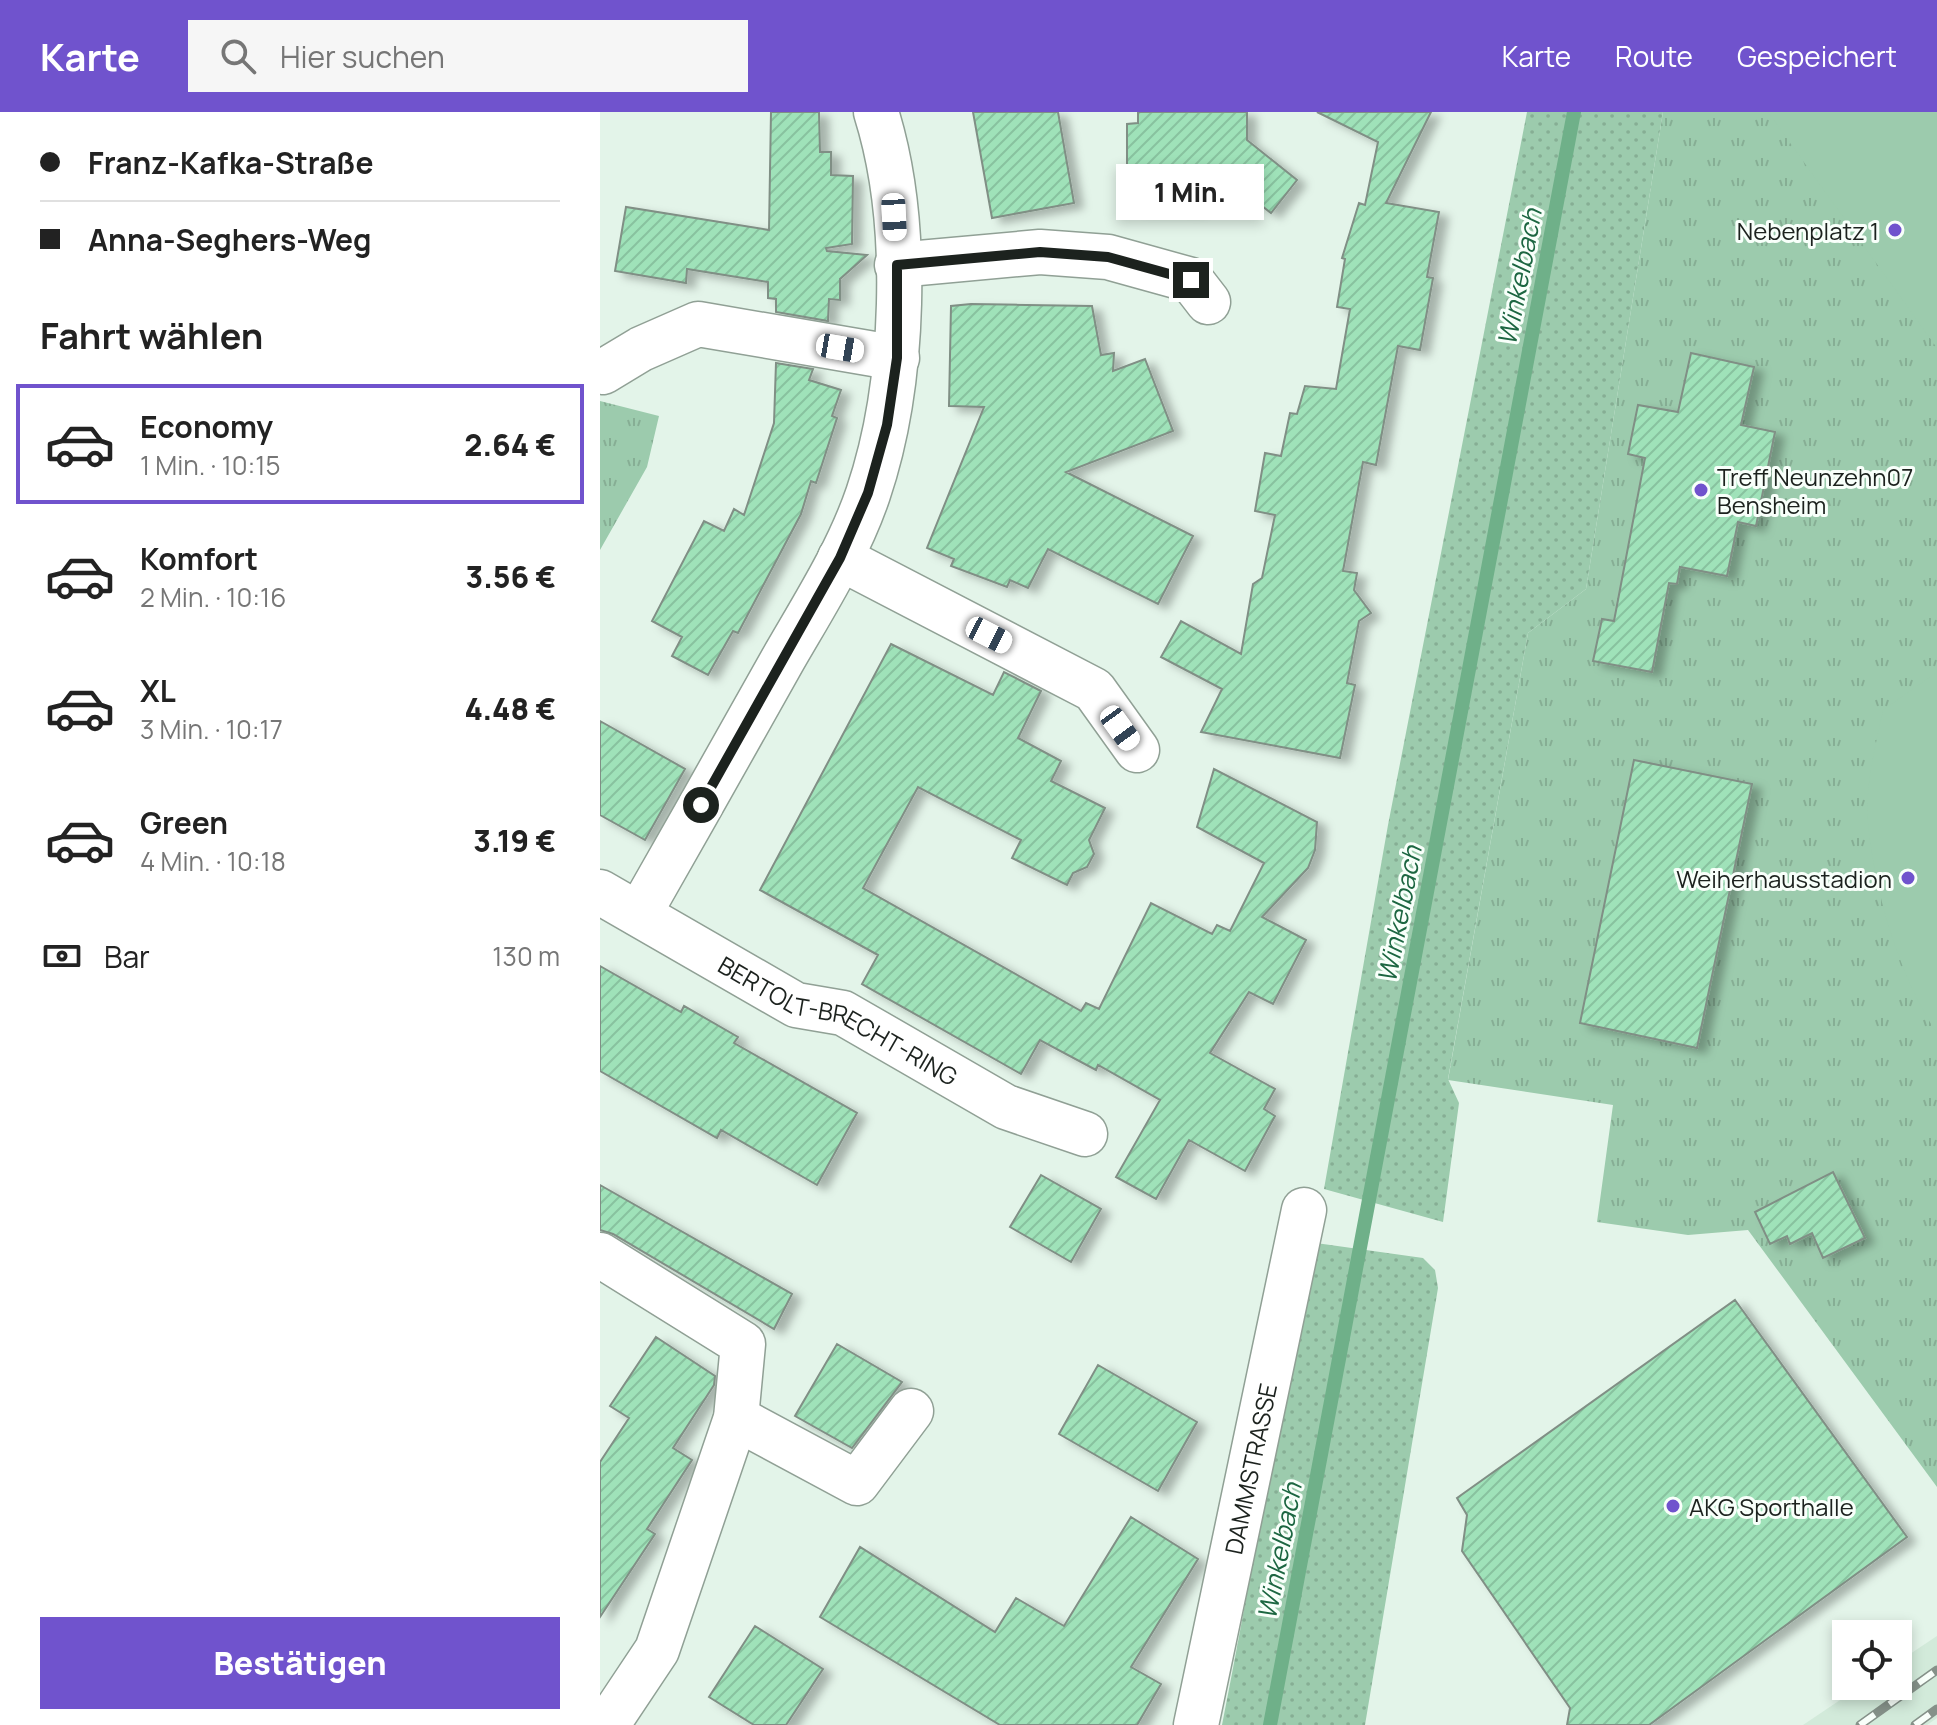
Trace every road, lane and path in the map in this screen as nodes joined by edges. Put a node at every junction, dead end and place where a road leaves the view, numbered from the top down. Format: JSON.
{"nodes":[{"id":1,"x":876,"y":112,"type":"edge"},
{"id":2,"x":897,"y":265,"type":"junction"},
{"id":3,"x":1208,"y":302,"type":"dead end"},
{"id":4,"x":897,"y":358,"type":"junction"},
{"id":5,"x":603,"y":372,"type":"dead end"},
{"id":6,"x":840,"y":558,"type":"junction"},
{"id":7,"x":1137,"y":750,"type":"dead end"},
{"id":8,"x":600,"y":892,"type":"edge"},
{"id":9,"x":639,"y":914,"type":"junction"},
{"id":10,"x":1085,"y":1134,"type":"dead end"},
{"id":11,"x":1304,"y":1210,"type":"dead end"},
{"id":12,"x":600,"y":1255,"type":"edge"},
{"id":13,"x":911,"y":1411,"type":"dead end"},
{"id":14,"x":736,"y":1418,"type":"junction"},
{"id":15,"x":607,"y":1725,"type":"edge"},
{"id":16,"x":1196,"y":1725,"type":"edge"}],
"edges":[{"from":1,"to":2,"type":"street"},
{"from":2,"to":3,"type":"street"},
{"from":2,"to":4,"type":"street"},
{"from":4,"to":5,"type":"street"},
{"from":4,"to":6,"type":"street"},
{"from":6,"to":7,"type":"street"},
{"from":6,"to":9,"type":"street"},
{"from":8,"to":9,"type":"street","name":"BERTOLT-BRECHT-RING"},
{"from":9,"to":10,"type":"street","name":"BERTOLT-BRECHT-RING"},
{"from":11,"to":16,"type":"street","name":"DAMMSTRASSE"},
{"from":12,"to":14,"type":"street"},
{"from":13,"to":14,"type":"street"},
{"from":14,"to":15,"type":"street"}]}
